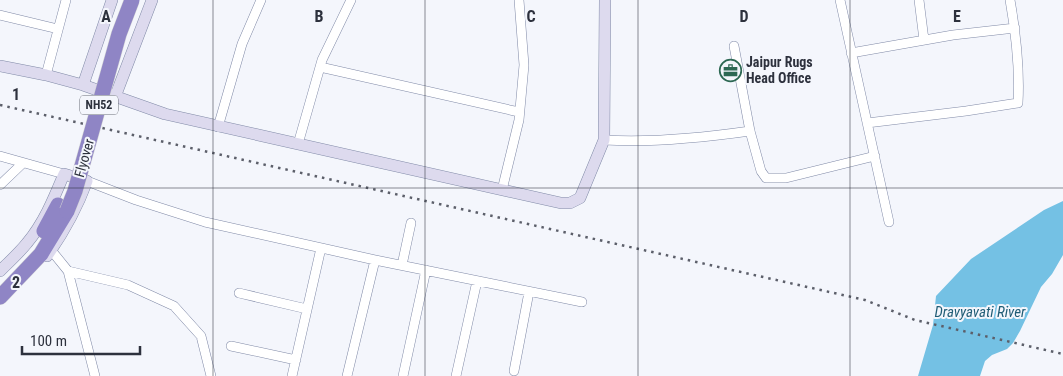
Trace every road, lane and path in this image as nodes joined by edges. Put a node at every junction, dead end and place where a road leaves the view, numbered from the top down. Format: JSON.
{"nodes":[{"id":1,"x":66,"y":0,"type":"edge"},
{"id":2,"x":112,"y":0,"type":"edge"},
{"id":3,"x":121,"y":0,"type":"edge"},
{"id":4,"x":132,"y":0,"type":"edge"},
{"id":5,"x":152,"y":0,"type":"edge"},
{"id":6,"x":261,"y":0,"type":"edge"},
{"id":7,"x":351,"y":0,"type":"edge"},
{"id":8,"x":519,"y":0,"type":"edge"},
{"id":9,"x":604,"y":0,"type":"edge"},
{"id":10,"x":840,"y":0,"type":"edge"},
{"id":11,"x":919,"y":0,"type":"edge"},
{"id":12,"x":1010,"y":0,"type":"edge"},
{"id":13,"x":0,"y":14,"type":"edge"},
{"id":14,"x":1015,"y":28,"type":"junction"},
{"id":15,"x":58,"y":29,"type":"junction"},
{"id":16,"x":924,"y":40,"type":"junction"},
{"id":17,"x":734,"y":46,"type":"dead end"},
{"id":18,"x":851,"y":53,"type":"junction"},
{"id":19,"x":0,"y":66,"type":"edge"},
{"id":20,"x":320,"y":67,"type":"junction"},
{"id":21,"x":46,"y":75,"type":"junction"},
{"id":22,"x":84,"y":85,"type":"junction"},
{"id":23,"x":115,"y":97,"type":"junction"},
{"id":24,"x":519,"y":112,"type":"junction"},
{"id":25,"x":867,"y":123,"type":"junction"},
{"id":26,"x":218,"y":127,"type":"junction"},
{"id":27,"x":750,"y":131,"type":"junction"},
{"id":28,"x":604,"y":140,"type":"junction"},
{"id":29,"x":298,"y":144,"type":"junction"},
{"id":30,"x":0,"y":156,"type":"edge"},
{"id":31,"x":875,"y":156,"type":"junction"},
{"id":32,"x":23,"y":163,"type":"junction"},
{"id":33,"x":64,"y":174,"type":"junction"},
{"id":34,"x":88,"y":181,"type":"junction"},
{"id":35,"x":0,"y":185,"type":"edge"},
{"id":36,"x":502,"y":190,"type":"junction"},
{"id":37,"x":54,"y":200,"type":"junction"},
{"id":38,"x":76,"y":209,"type":"junction"},
{"id":39,"x":889,"y":222,"type":"dead end"},
{"id":40,"x":411,"y":223,"type":"dead end"},
{"id":41,"x":321,"y":248,"type":"junction"},
{"id":42,"x":51,"y":250,"type":"junction"},
{"id":43,"x":375,"y":260,"type":"junction"},
{"id":44,"x":402,"y":265,"type":"junction"},
{"id":45,"x":426,"y":270,"type":"junction"},
{"id":46,"x":0,"y":271,"type":"edge"},
{"id":47,"x":68,"y":271,"type":"junction"},
{"id":48,"x":477,"y":281,"type":"junction"},
{"id":49,"x":0,"y":284,"type":"edge"},
{"id":50,"x":529,"y":292,"type":"junction"},
{"id":51,"x":239,"y":293,"type":"dead end"},
{"id":52,"x":0,"y":297,"type":"edge"},
{"id":53,"x":582,"y":302,"type":"dead end"},
{"id":54,"x":0,"y":304,"type":"edge"},
{"id":55,"x":306,"y":309,"type":"junction"},
{"id":56,"x":231,"y":346,"type":"dead end"},
{"id":57,"x":296,"y":360,"type":"junction"},
{"id":58,"x":514,"y":371,"type":"dead end"},
{"id":59,"x":95,"y":376,"type":"edge"},
{"id":60,"x":211,"y":376,"type":"edge"},
{"id":61,"x":292,"y":376,"type":"edge"},
{"id":62,"x":347,"y":376,"type":"edge"},
{"id":63,"x":403,"y":376,"type":"edge"},
{"id":64,"x":456,"y":376,"type":"edge"}],
"edges":[{"from":1,"to":15,"type":"street"},
{"from":2,"to":22,"type":"street"},
{"from":3,"to":49,"type":"highway","name":"Flyover","number":"NH52"},
{"from":4,"to":52,"type":"highway","name":"Flyover","number":"NH52","bridge":true},
{"from":5,"to":23,"type":"street"},
{"from":6,"to":26,"type":"street"},
{"from":7,"to":20,"type":"street"},
{"from":8,"to":24,"type":"street"},
{"from":9,"to":28,"type":"street"},
{"from":10,"to":18,"type":"street"},
{"from":11,"to":16,"type":"street"},
{"from":12,"to":14,"type":"street"},
{"from":13,"to":15,"type":"street"},
{"from":14,"to":16,"type":"street"},
{"from":14,"to":25,"type":"street"},
{"from":15,"to":21,"type":"street"},
{"from":16,"to":18,"type":"street"},
{"from":17,"to":27,"type":"street"},
{"from":18,"to":25,"type":"street"},
{"from":19,"to":21,"type":"street"},
{"from":20,"to":24,"type":"street"},
{"from":20,"to":29,"type":"street"},
{"from":21,"to":22,"type":"street"},
{"from":22,"to":23,"type":"street"},
{"from":23,"to":26,"type":"street"},
{"from":24,"to":36,"type":"street"},
{"from":25,"to":31,"type":"street"},
{"from":26,"to":29,"type":"street"},
{"from":27,"to":28,"type":"street"},
{"from":27,"to":31,"type":"street"},
{"from":28,"to":36,"type":"street"},
{"from":29,"to":36,"type":"street"},
{"from":30,"to":32,"type":"street"},
{"from":31,"to":39,"type":"street"},
{"from":32,"to":33,"type":"street"},
{"from":32,"to":35,"type":"street"},
{"from":33,"to":34,"type":"street"},
{"from":33,"to":37,"type":"street"},
{"from":34,"to":38,"type":"street"},
{"from":34,"to":41,"type":"street"},
{"from":37,"to":38,"type":"street"},
{"from":37,"to":46,"type":"street"},
{"from":38,"to":42,"type":"street"},
{"from":40,"to":44,"type":"street"},
{"from":41,"to":43,"type":"street"},
{"from":41,"to":55,"type":"street"},
{"from":42,"to":47,"type":"street"},
{"from":42,"to":54,"type":"street"},
{"from":43,"to":44,"type":"street"},
{"from":43,"to":62,"type":"street"},
{"from":44,"to":45,"type":"street"},
{"from":45,"to":48,"type":"street"},
{"from":45,"to":63,"type":"street"},
{"from":47,"to":59,"type":"street"},
{"from":47,"to":60,"type":"street"},
{"from":48,"to":50,"type":"street"},
{"from":48,"to":64,"type":"street"},
{"from":50,"to":53,"type":"street"},
{"from":50,"to":58,"type":"street"},
{"from":51,"to":55,"type":"street"},
{"from":55,"to":57,"type":"street"},
{"from":56,"to":57,"type":"street"},
{"from":57,"to":61,"type":"street"}]}
